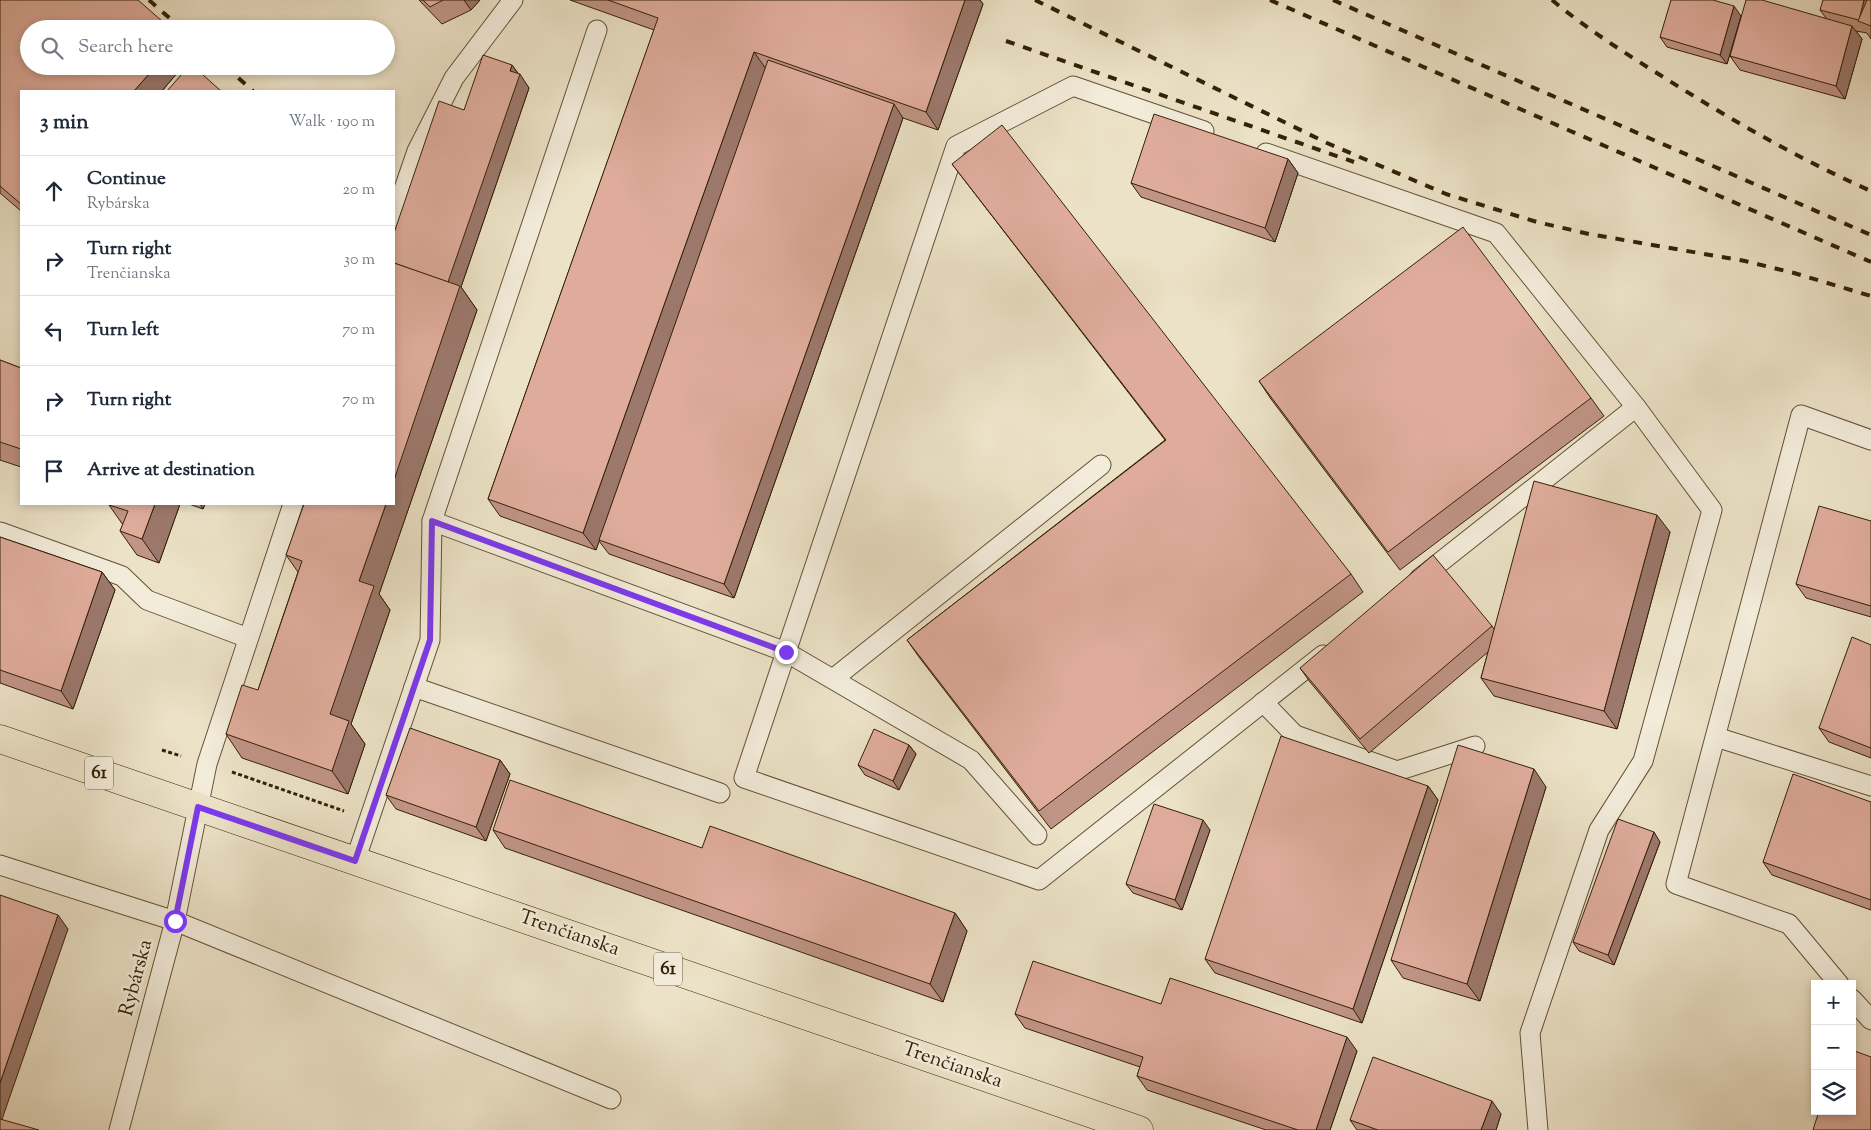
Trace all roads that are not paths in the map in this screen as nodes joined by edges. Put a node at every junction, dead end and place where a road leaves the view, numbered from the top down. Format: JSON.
{"nodes":[{"id":1,"x":513,"y":0,"type":"edge"},
{"id":2,"x":597,"y":30,"type":"dead end"},
{"id":3,"x":1224,"y":138,"type":"edge"},
{"id":4,"x":1252,"y":148,"type":"edge"},
{"id":5,"x":395,"y":215,"type":"edge"},
{"id":6,"x":1636,"y":407,"type":"junction"},
{"id":7,"x":1871,"y":440,"type":"edge"},
{"id":8,"x":1101,"y":465,"type":"dead end"},
{"id":9,"x":293,"y":505,"type":"edge"},
{"id":10,"x":432,"y":521,"type":"junction"},
{"id":11,"x":0,"y":532,"type":"edge"},
{"id":12,"x":1403,"y":592,"type":"edge"},
{"id":13,"x":248,"y":638,"type":"junction"},
{"id":14,"x":1333,"y":647,"type":"edge"},
{"id":15,"x":786,"y":652,"type":"junction"},
{"id":16,"x":833,"y":680,"type":"junction"},
{"id":17,"x":414,"y":687,"type":"junction"},
{"id":18,"x":1263,"y":702,"type":"junction"},
{"id":19,"x":1716,"y":737,"type":"junction"},
{"id":20,"x":0,"y":739,"type":"edge"},
{"id":21,"x":1475,"y":746,"type":"dead end"},
{"id":22,"x":1871,"y":786,"type":"edge"},
{"id":23,"x":720,"y":793,"type":"dead end"},
{"id":24,"x":198,"y":807,"type":"junction"},
{"id":25,"x":1037,"y":835,"type":"edge"},
{"id":26,"x":355,"y":861,"type":"junction"},
{"id":27,"x":0,"y":865,"type":"edge"},
{"id":28,"x":175,"y":921,"type":"junction"},
{"id":29,"x":1836,"y":980,"type":"edge"},
{"id":30,"x":1856,"y":1003,"type":"edge"},
{"id":31,"x":1871,"y":1020,"type":"edge"},
{"id":32,"x":610,"y":1099,"type":"dead end"},
{"id":33,"x":119,"y":1130,"type":"edge"},
{"id":34,"x":1139,"y":1130,"type":"edge"},
{"id":35,"x":1538,"y":1130,"type":"edge"}],
"edges":[{"from":1,"to":5,"type":"lane"},
{"from":2,"to":10,"type":"lane"},
{"from":3,"to":15,"type":"lane"},
{"from":4,"to":6,"type":"lane"},
{"from":6,"to":12,"type":"lane"},
{"from":6,"to":35,"type":"lane"},
{"from":7,"to":19,"type":"lane"},
{"from":8,"to":16,"type":"lane"},
{"from":9,"to":13,"type":"lane","name":"Rybárska"},
{"from":10,"to":15,"type":"lane"},
{"from":10,"to":17,"type":"lane"},
{"from":11,"to":13,"type":"lane"},
{"from":13,"to":24,"type":"lane","name":"Rybárska"},
{"from":14,"to":18,"type":"lane"},
{"from":15,"to":16,"type":"lane"},
{"from":15,"to":18,"type":"lane"},
{"from":16,"to":25,"type":"lane"},
{"from":17,"to":23,"type":"lane"},
{"from":17,"to":26,"type":"lane"},
{"from":18,"to":21,"type":"lane"},
{"from":19,"to":22,"type":"lane"},
{"from":19,"to":29,"type":"lane"},
{"from":20,"to":24,"type":"main road","name":"Trenčianska","number":"61"},
{"from":24,"to":26,"type":"main road","name":"Trenčianska","number":"61"},
{"from":24,"to":28,"type":"lane","name":"Rybárska"},
{"from":26,"to":34,"type":"main road","name":"Trenčianska","number":"61"},
{"from":27,"to":28,"type":"lane"},
{"from":28,"to":32,"type":"lane"},
{"from":28,"to":33,"type":"lane","name":"Rybárska"},
{"from":30,"to":31,"type":"lane"}]}
